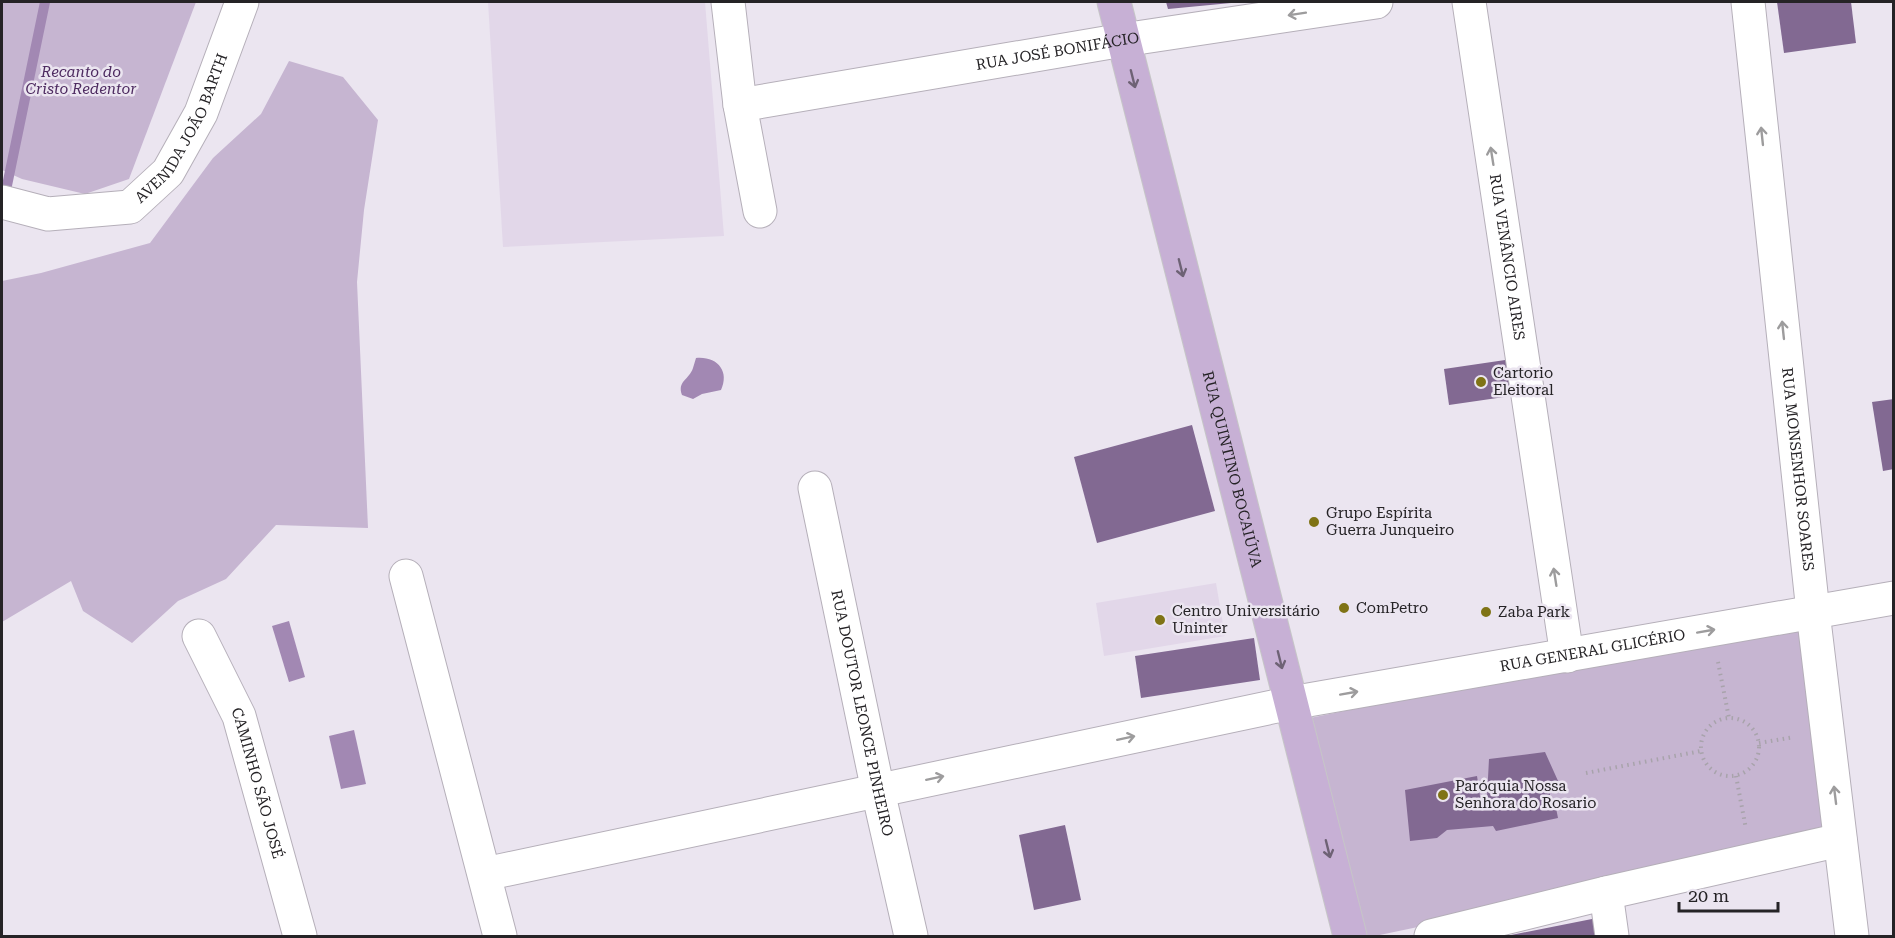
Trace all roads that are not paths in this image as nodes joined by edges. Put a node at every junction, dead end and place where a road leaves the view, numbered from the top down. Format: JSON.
{"nodes":[{"id":1,"x":242,"y":2,"type":"edge"},
{"id":2,"x":728,"y":2,"type":"edge"},
{"id":3,"x":1114,"y":2,"type":"edge"},
{"id":4,"x":1376,"y":2,"type":"edge"},
{"id":5,"x":1469,"y":2,"type":"edge"},
{"id":6,"x":1748,"y":2,"type":"edge"},
{"id":7,"x":1123,"y":40,"type":"junction"},
{"id":8,"x":740,"y":105,"type":"junction"},
{"id":9,"x":2,"y":202,"type":"edge"},
{"id":10,"x":760,"y":211,"type":"dead end"},
{"id":11,"x":815,"y":489,"type":"dead end"},
{"id":12,"x":406,"y":576,"type":"dead end"},
{"id":13,"x":1893,"y":598,"type":"edge"},
{"id":14,"x":1813,"y":612,"type":"junction"},
{"id":15,"x":199,"y":636,"type":"dead end"},
{"id":16,"x":1567,"y":656,"type":"junction"},
{"id":17,"x":1291,"y":703,"type":"junction"},
{"id":18,"x":878,"y":791,"type":"junction"},
{"id":19,"x":1840,"y":840,"type":"junction"},
{"id":20,"x":485,"y":874,"type":"junction"},
{"id":21,"x":1606,"y":894,"type":"junction"},
{"id":22,"x":300,"y":936,"type":"edge"},
{"id":23,"x":500,"y":936,"type":"edge"},
{"id":24,"x":911,"y":936,"type":"edge"},
{"id":25,"x":1350,"y":936,"type":"edge"},
{"id":26,"x":1431,"y":936,"type":"edge"},
{"id":27,"x":1612,"y":936,"type":"edge"},
{"id":28,"x":1852,"y":936,"type":"edge"}],
"edges":[{"from":1,"to":9,"type":"street","name":"AVENIDA JOÃO BARTH"},
{"from":2,"to":8,"type":"street"},
{"from":3,"to":7,"type":"main road","name":"RUA QUINTINO BOCAIÚVA"},
{"from":4,"to":7,"type":"street","name":"RUA JOSÉ BONIFÁCIO","one_way":true},
{"from":16,"to":5,"type":"street","name":"RUA VENÂNCIO AIRES","one_way":true},
{"from":14,"to":6,"type":"street","name":"RUA MONSENHOR SOARES","one_way":true},
{"from":7,"to":8,"type":"street","name":"RUA JOSÉ BONIFÁCIO"},
{"from":7,"to":17,"type":"main road","name":"RUA QUINTINO BOCAIÚVA","one_way":true},
{"from":8,"to":10,"type":"street"},
{"from":11,"to":18,"type":"street","name":"RUA DOUTOR LEONCE PINHEIRO"},
{"from":12,"to":20,"type":"street"},
{"from":13,"to":14,"type":"street","name":"RUA GENERAL GLICÉRIO"},
{"from":16,"to":14,"type":"street","name":"RUA GENERAL GLICÉRIO","one_way":true},
{"from":19,"to":14,"type":"street","name":"RUA MONSENHOR SOARES","one_way":true},
{"from":15,"to":22,"type":"street","name":"CAMINHO SÃO JOSÉ"},
{"from":17,"to":16,"type":"street","name":"RUA GENERAL GLICÉRIO","one_way":true},
{"from":18,"to":17,"type":"street","name":"RUA GENERAL GLICÉRIO","one_way":true},
{"from":17,"to":25,"type":"main road","name":"RUA QUINTINO BOCAIÚVA","one_way":true},
{"from":18,"to":20,"type":"street","name":"RUA GENERAL GLICÉRIO"},
{"from":18,"to":24,"type":"street","name":"RUA DOUTOR LEONCE PINHEIRO"},
{"from":19,"to":21,"type":"street"},
{"from":19,"to":28,"type":"street","name":"RUA MONSENHOR SOARES"},
{"from":20,"to":23,"type":"street"},
{"from":21,"to":26,"type":"street"},
{"from":21,"to":27,"type":"street"}]}
